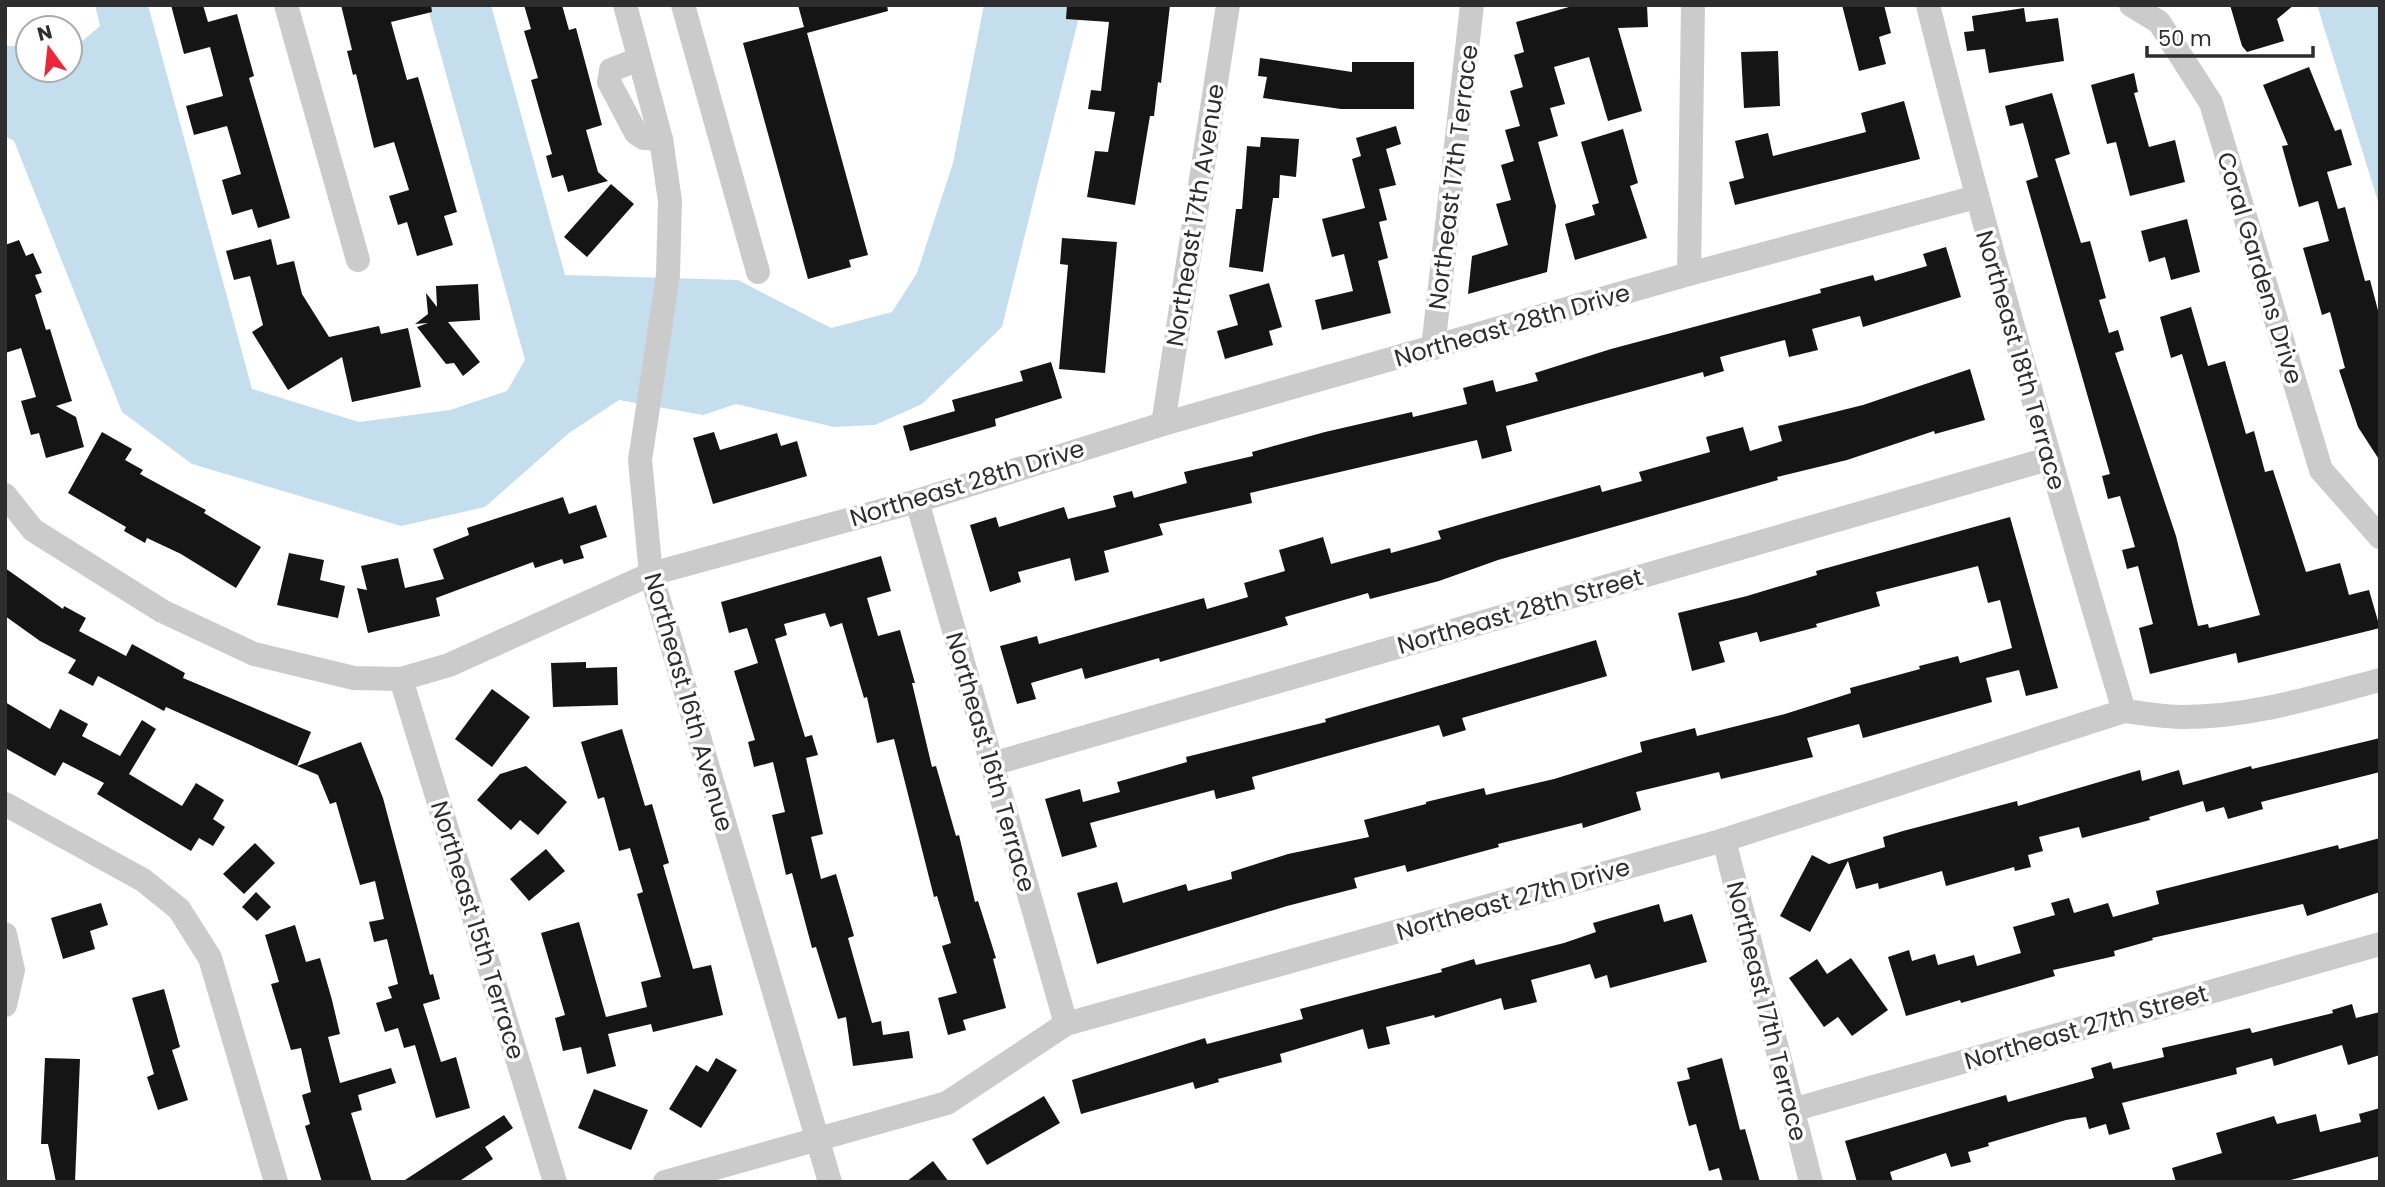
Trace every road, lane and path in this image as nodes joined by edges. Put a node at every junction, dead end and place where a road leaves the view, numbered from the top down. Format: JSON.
{"nodes":[{"id":1,"x":286,"y":5,"type":"edge"},
{"id":2,"x":625,"y":5,"type":"edge"},
{"id":3,"x":683,"y":5,"type":"edge"},
{"id":4,"x":1228,"y":5,"type":"edge"},
{"id":5,"x":1472,"y":5,"type":"edge"},
{"id":6,"x":1693,"y":5,"type":"edge"},
{"id":7,"x":1928,"y":5,"type":"edge"},
{"id":8,"x":2131,"y":5,"type":"edge"},
{"id":9,"x":639,"y":59,"type":"junction"},
{"id":10,"x":661,"y":139,"type":"junction"},
{"id":11,"x":1976,"y":197,"type":"junction"},
{"id":12,"x":358,"y":260,"type":"dead end"},
{"id":13,"x":758,"y":272,"type":"dead end"},
{"id":14,"x":1689,"y":274,"type":"junction"},
{"id":15,"x":1433,"y":348,"type":"junction"},
{"id":16,"x":1163,"y":424,"type":"junction"},
{"id":17,"x":2048,"y":459,"type":"junction"},
{"id":18,"x":5,"y":495,"type":"edge"},
{"id":19,"x":917,"y":500,"type":"junction"},
{"id":20,"x":2380,"y":537,"type":"edge"},
{"id":21,"x":651,"y":574,"type":"junction"},
{"id":22,"x":401,"y":679,"type":"junction"},
{"id":23,"x":2380,"y":680,"type":"edge"},
{"id":24,"x":2124,"y":711,"type":"junction"},
{"id":25,"x":992,"y":764,"type":"junction"},
{"id":26,"x":5,"y":804,"type":"edge"},
{"id":27,"x":1724,"y":840,"type":"junction"},
{"id":28,"x":5,"y":934,"type":"edge"},
{"id":29,"x":2380,"y":944,"type":"edge"},
{"id":30,"x":5,"y":1005,"type":"edge"},
{"id":31,"x":1066,"y":1024,"type":"junction"},
{"id":32,"x":1792,"y":1110,"type":"junction"},
{"id":33,"x":817,"y":1138,"type":"junction"},
{"id":34,"x":276,"y":1182,"type":"edge"},
{"id":35,"x":555,"y":1182,"type":"edge"},
{"id":36,"x":665,"y":1182,"type":"edge"},
{"id":37,"x":830,"y":1182,"type":"edge"},
{"id":38,"x":1811,"y":1182,"type":"edge"}],
"edges":[{"from":1,"to":12,"type":"street"},
{"from":2,"to":9,"type":"street","name":"Northeast 16th Avenue"},
{"from":3,"to":13,"type":"street"},
{"from":4,"to":16,"type":"street","name":"Northeast 17th Avenue"},
{"from":5,"to":15,"type":"street","name":"Northeast 17th Terrace"},
{"from":6,"to":14,"type":"street"},
{"from":7,"to":11,"type":"street","name":"Northeast 18th Terrace"},
{"from":8,"to":20,"type":"street","name":"Coral Gardens Drive"},
{"from":9,"to":10,"type":"street","name":"Northeast 16th Avenue"},
{"from":9,"to":10,"type":"street"},
{"from":10,"to":21,"type":"street","name":"Northeast 16th Avenue"},
{"from":11,"to":14,"type":"street","name":"Northeast 28th Drive"},
{"from":11,"to":17,"type":"street","name":"Northeast 18th Terrace"},
{"from":14,"to":15,"type":"street","name":"Northeast 28th Drive"},
{"from":15,"to":16,"type":"street","name":"Northeast 28th Drive"},
{"from":16,"to":19,"type":"street","name":"Northeast 28th Drive"},
{"from":17,"to":24,"type":"street","name":"Northeast 18th Terrace"},
{"from":17,"to":25,"type":"street","name":"Northeast 28th Street"},
{"from":18,"to":22,"type":"street","name":"Northeast 28th Drive"},
{"from":19,"to":21,"type":"street","name":"Northeast 28th Drive"},
{"from":19,"to":25,"type":"street","name":"Northeast 16th Terrace"},
{"from":21,"to":22,"type":"street","name":"Northeast 28th Drive"},
{"from":21,"to":33,"type":"street","name":"Northeast 16th Avenue"},
{"from":22,"to":35,"type":"street","name":"Northeast 15th Terrace"},
{"from":23,"to":24,"type":"street","name":"Northeast 27th Drive"},
{"from":24,"to":27,"type":"street","name":"Northeast 27th Drive"},
{"from":25,"to":31,"type":"street","name":"Northeast 16th Terrace"},
{"from":26,"to":34,"type":"street"},
{"from":27,"to":31,"type":"street","name":"Northeast 27th Drive"},
{"from":27,"to":32,"type":"street","name":"Northeast 17th Terrace"},
{"from":28,"to":30,"type":"street"},
{"from":29,"to":32,"type":"street","name":"Northeast 27th Street"},
{"from":31,"to":33,"type":"street","name":"Northeast 27th Drive"},
{"from":32,"to":38,"type":"street","name":"Northeast 17th Terrace"},
{"from":33,"to":36,"type":"street","name":"Northeast 27th Drive"},
{"from":33,"to":37,"type":"street","name":"Northeast 16th Avenue"}]}
